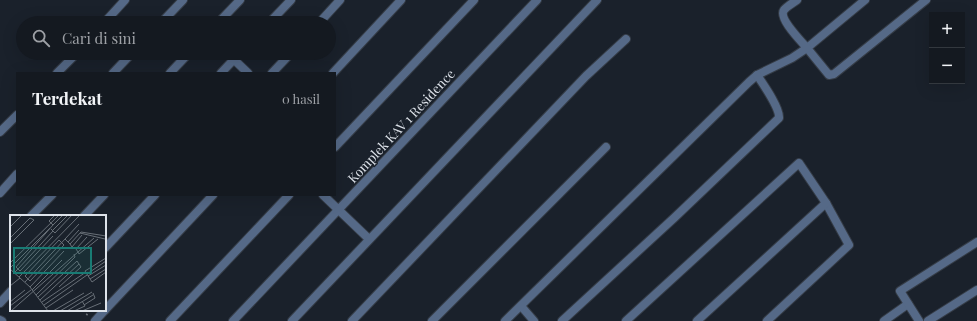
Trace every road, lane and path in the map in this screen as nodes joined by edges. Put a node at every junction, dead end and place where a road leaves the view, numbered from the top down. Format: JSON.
{"nodes":[{"id":1,"x":125,"y":0,"type":"edge"},
{"id":2,"x":183,"y":0,"type":"edge"},
{"id":3,"x":240,"y":0,"type":"edge"},
{"id":4,"x":291,"y":0,"type":"edge"},
{"id":5,"x":340,"y":0,"type":"edge"},
{"id":6,"x":401,"y":0,"type":"edge"},
{"id":7,"x":474,"y":0,"type":"edge"},
{"id":8,"x":537,"y":0,"type":"edge"},
{"id":9,"x":597,"y":0,"type":"edge"},
{"id":10,"x":797,"y":0,"type":"edge"},
{"id":11,"x":865,"y":0,"type":"edge"},
{"id":12,"x":926,"y":0,"type":"edge"},
{"id":13,"x":110,"y":16,"type":"edge"},
{"id":14,"x":168,"y":16,"type":"edge"},
{"id":15,"x":225,"y":16,"type":"edge"},
{"id":16,"x":276,"y":16,"type":"edge"},
{"id":17,"x":325,"y":16,"type":"edge"},
{"id":18,"x":626,"y":39,"type":"dead end"},
{"id":19,"x":807,"y":48,"type":"junction"},
{"id":20,"x":70,"y":60,"type":"edge"},
{"id":21,"x":125,"y":60,"type":"edge"},
{"id":22,"x":184,"y":60,"type":"edge"},
{"id":23,"x":234,"y":60,"type":"joint"},
{"id":24,"x":284,"y":60,"type":"edge"},
{"id":25,"x":58,"y":72,"type":"edge"},
{"id":26,"x":114,"y":72,"type":"edge"},
{"id":27,"x":174,"y":72,"type":"edge"},
{"id":28,"x":222,"y":72,"type":"edge"},
{"id":29,"x":247,"y":72,"type":"edge"},
{"id":30,"x":273,"y":72,"type":"edge"},
{"id":31,"x":334,"y":72,"type":"edge"},
{"id":32,"x":757,"y":75,"type":"junction"},
{"id":33,"x":16,"y":116,"type":"edge"},
{"id":34,"x":0,"y":132,"type":"edge"},
{"id":35,"x":336,"y":146,"type":"edge"},
{"id":36,"x":606,"y":147,"type":"dead end"},
{"id":37,"x":16,"y":175,"type":"edge"},
{"id":38,"x":0,"y":193,"type":"edge"},
{"id":39,"x":51,"y":196,"type":"edge"},
{"id":40,"x":103,"y":196,"type":"edge"},
{"id":41,"x":154,"y":196,"type":"edge"},
{"id":42,"x":212,"y":196,"type":"edge"},
{"id":43,"x":288,"y":196,"type":"edge"},
{"id":44,"x":324,"y":196,"type":"edge"},
{"id":45,"x":826,"y":203,"type":"junction"},
{"id":46,"x":339,"y":210,"type":"junction"},
{"id":47,"x":32,"y":215,"type":"edge"},
{"id":48,"x":85,"y":215,"type":"edge"},
{"id":49,"x":369,"y":239,"type":"junction"},
{"id":50,"x":977,"y":242,"type":"edge"},
{"id":51,"x":106,"y":247,"type":"edge"},
{"id":52,"x":977,"y":290,"type":"edge"},
{"id":53,"x":10,"y":292,"type":"edge"},
{"id":54,"x":0,"y":303,"type":"edge"},
{"id":55,"x":908,"y":304,"type":"junction"},
{"id":56,"x":521,"y":306,"type":"junction"},
{"id":57,"x":106,"y":309,"type":"edge"},
{"id":58,"x":84,"y":311,"type":"edge"},
{"id":59,"x":104,"y":311,"type":"edge"},
{"id":60,"x":94,"y":321,"type":"edge"},
{"id":61,"x":170,"y":321,"type":"edge"},
{"id":62,"x":233,"y":321,"type":"edge"},
{"id":63,"x":292,"y":321,"type":"edge"},
{"id":64,"x":352,"y":321,"type":"edge"},
{"id":65,"x":432,"y":321,"type":"edge"},
{"id":66,"x":505,"y":321,"type":"edge"},
{"id":67,"x":534,"y":321,"type":"edge"},
{"id":68,"x":562,"y":321,"type":"edge"},
{"id":69,"x":626,"y":321,"type":"edge"},
{"id":70,"x":697,"y":321,"type":"edge"},
{"id":71,"x":767,"y":321,"type":"edge"},
{"id":72,"x":884,"y":321,"type":"edge"},
{"id":73,"x":919,"y":321,"type":"edge"},
{"id":74,"x":928,"y":321,"type":"edge"}],
"edges":[{"from":1,"to":13,"type":"street"},
{"from":2,"to":14,"type":"street"},
{"from":3,"to":15,"type":"street"},
{"from":4,"to":16,"type":"street"},
{"from":5,"to":17,"type":"street"},
{"from":6,"to":31,"type":"street"},
{"from":7,"to":35,"type":"street"},
{"from":8,"to":46,"type":"street","name":"Komplek KAV 1 Residence"},
{"from":9,"to":49,"type":"street"},
{"from":10,"to":19,"type":"street"},
{"from":11,"to":19,"type":"street"},
{"from":12,"to":19,"type":"street"},
{"from":18,"to":64,"type":"street"},
{"from":19,"to":32,"type":"street"},
{"from":20,"to":25,"type":"street"},
{"from":21,"to":26,"type":"street"},
{"from":22,"to":27,"type":"street"},
{"from":23,"to":28,"type":"street"},
{"from":23,"to":29,"type":"street"},
{"from":24,"to":30,"type":"street"},
{"from":32,"to":56,"type":"street"},
{"from":32,"to":68,"type":"street"},
{"from":33,"to":34,"type":"street"},
{"from":36,"to":65,"type":"street"},
{"from":37,"to":38,"type":"street"},
{"from":39,"to":47,"type":"street"},
{"from":40,"to":48,"type":"street"},
{"from":41,"to":51,"type":"street"},
{"from":42,"to":57,"type":"street"},
{"from":43,"to":61,"type":"street"},
{"from":44,"to":46,"type":"street"},
{"from":45,"to":69,"type":"street"},
{"from":45,"to":70,"type":"street"},
{"from":45,"to":71,"type":"street"},
{"from":46,"to":49,"type":"street"},
{"from":46,"to":62,"type":"street","name":"Komplek KAV 1 Residence"},
{"from":49,"to":63,"type":"street"},
{"from":50,"to":55,"type":"street"},
{"from":52,"to":74,"type":"street"},
{"from":53,"to":54,"type":"street"},
{"from":55,"to":72,"type":"street"},
{"from":55,"to":73,"type":"street"},
{"from":56,"to":66,"type":"street"},
{"from":56,"to":67,"type":"street"},
{"from":58,"to":60,"type":"path"},
{"from":59,"to":60,"type":"street"}]}
